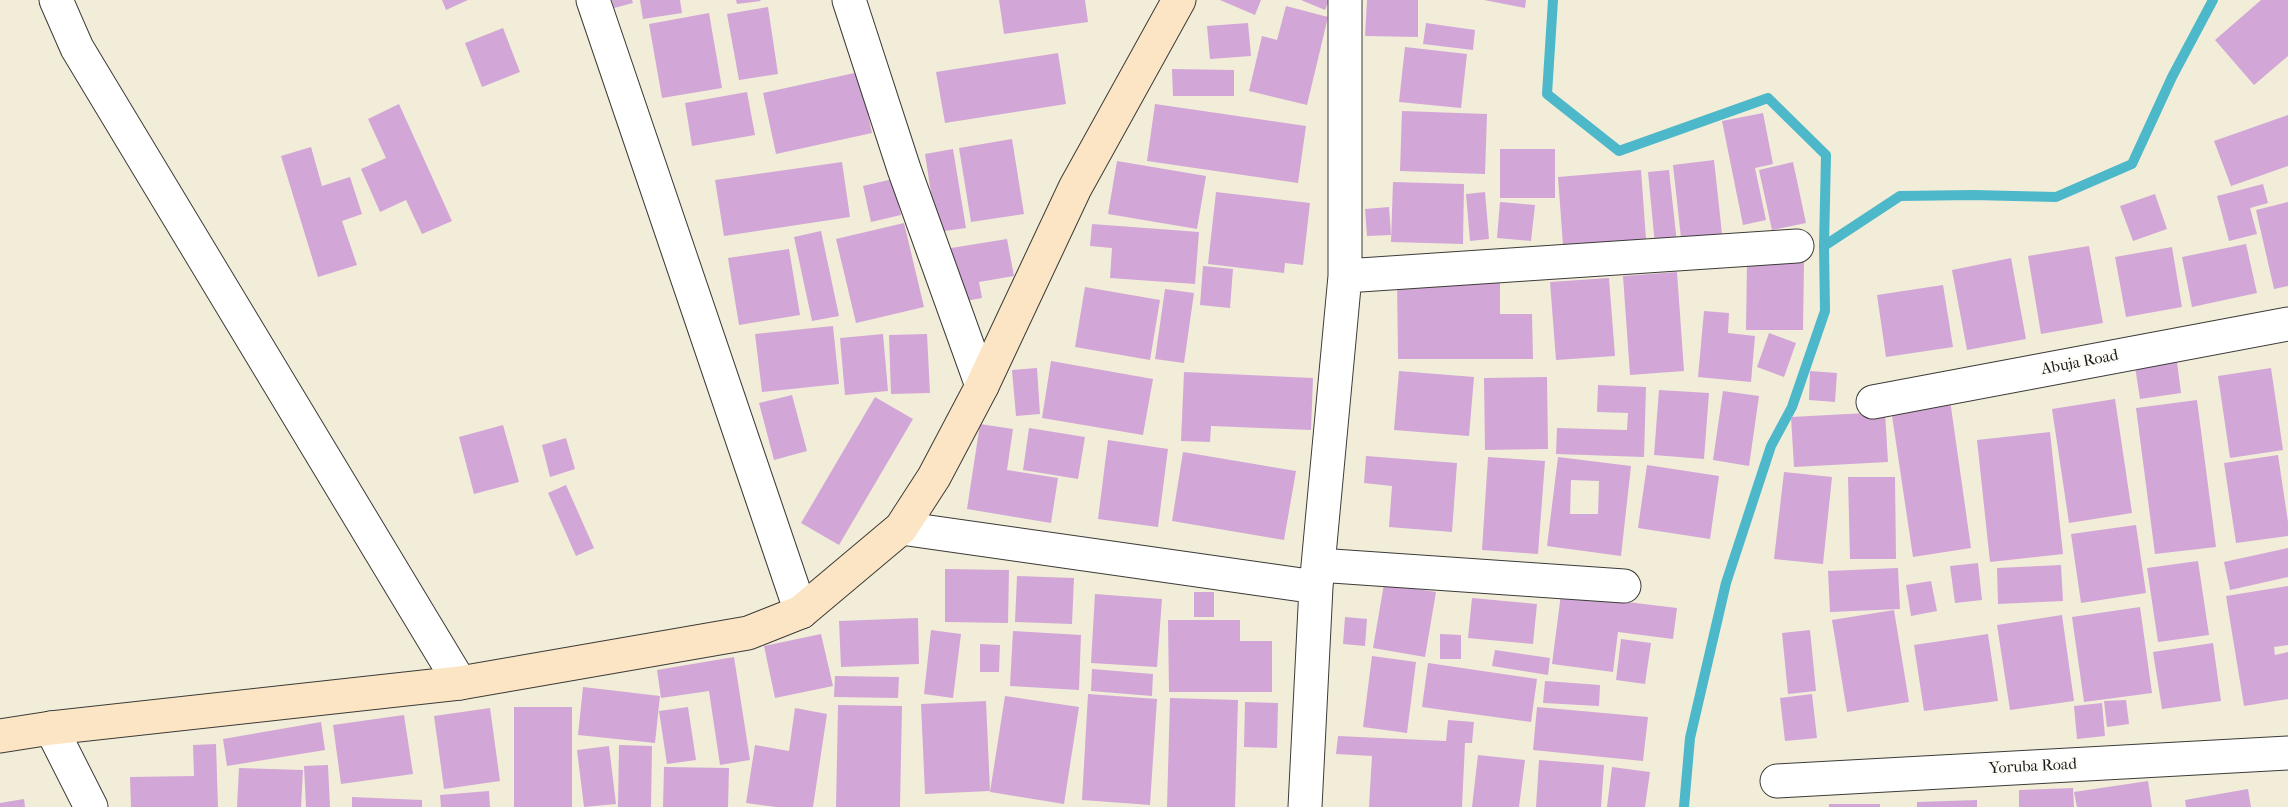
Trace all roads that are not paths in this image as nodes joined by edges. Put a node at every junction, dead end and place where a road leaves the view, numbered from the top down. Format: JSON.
{"nodes":[{"id":1,"x":56,"y":0,"type":"edge"},
{"id":2,"x":593,"y":0,"type":"edge"},
{"id":3,"x":849,"y":0,"type":"edge"},
{"id":4,"x":1179,"y":0,"type":"edge"},
{"id":5,"x":1345,"y":0,"type":"edge"},
{"id":6,"x":1797,"y":246,"type":"dead end"},
{"id":7,"x":1345,"y":276,"type":"junction"},
{"id":8,"x":2288,"y":324,"type":"edge"},
{"id":9,"x":982,"y":386,"type":"junction"},
{"id":10,"x":1873,"y":402,"type":"dead end"},
{"id":11,"x":901,"y":528,"type":"junction"},
{"id":12,"x":1317,"y":576,"type":"junction"},
{"id":13,"x":1624,"y":586,"type":"dead end"},
{"id":14,"x":801,"y":612,"type":"junction"},
{"id":15,"x":460,"y":683,"type":"junction"},
{"id":16,"x":51,"y":728,"type":"junction"},
{"id":17,"x":0,"y":736,"type":"edge"},
{"id":18,"x":2288,"y":753,"type":"edge"},
{"id":19,"x":1777,"y":780,"type":"dead end"},
{"id":20,"x":91,"y":807,"type":"edge"},
{"id":21,"x":1305,"y":807,"type":"edge"}],
"edges":[{"from":1,"to":15,"type":"street"},
{"from":2,"to":14,"type":"street"},
{"from":3,"to":9,"type":"street"},
{"from":4,"to":9,"type":"street"},
{"from":5,"to":7,"type":"street"},
{"from":6,"to":7,"type":"street"},
{"from":7,"to":12,"type":"street"},
{"from":8,"to":10,"type":"street","name":"Abuja Road"},
{"from":9,"to":11,"type":"street"},
{"from":11,"to":12,"type":"street"},
{"from":11,"to":14,"type":"street"},
{"from":12,"to":13,"type":"street"},
{"from":12,"to":21,"type":"street"},
{"from":14,"to":15,"type":"street"},
{"from":15,"to":16,"type":"street"},
{"from":16,"to":17,"type":"street"},
{"from":16,"to":20,"type":"street"},
{"from":18,"to":19,"type":"street","name":"Yoruba Road"}]}
